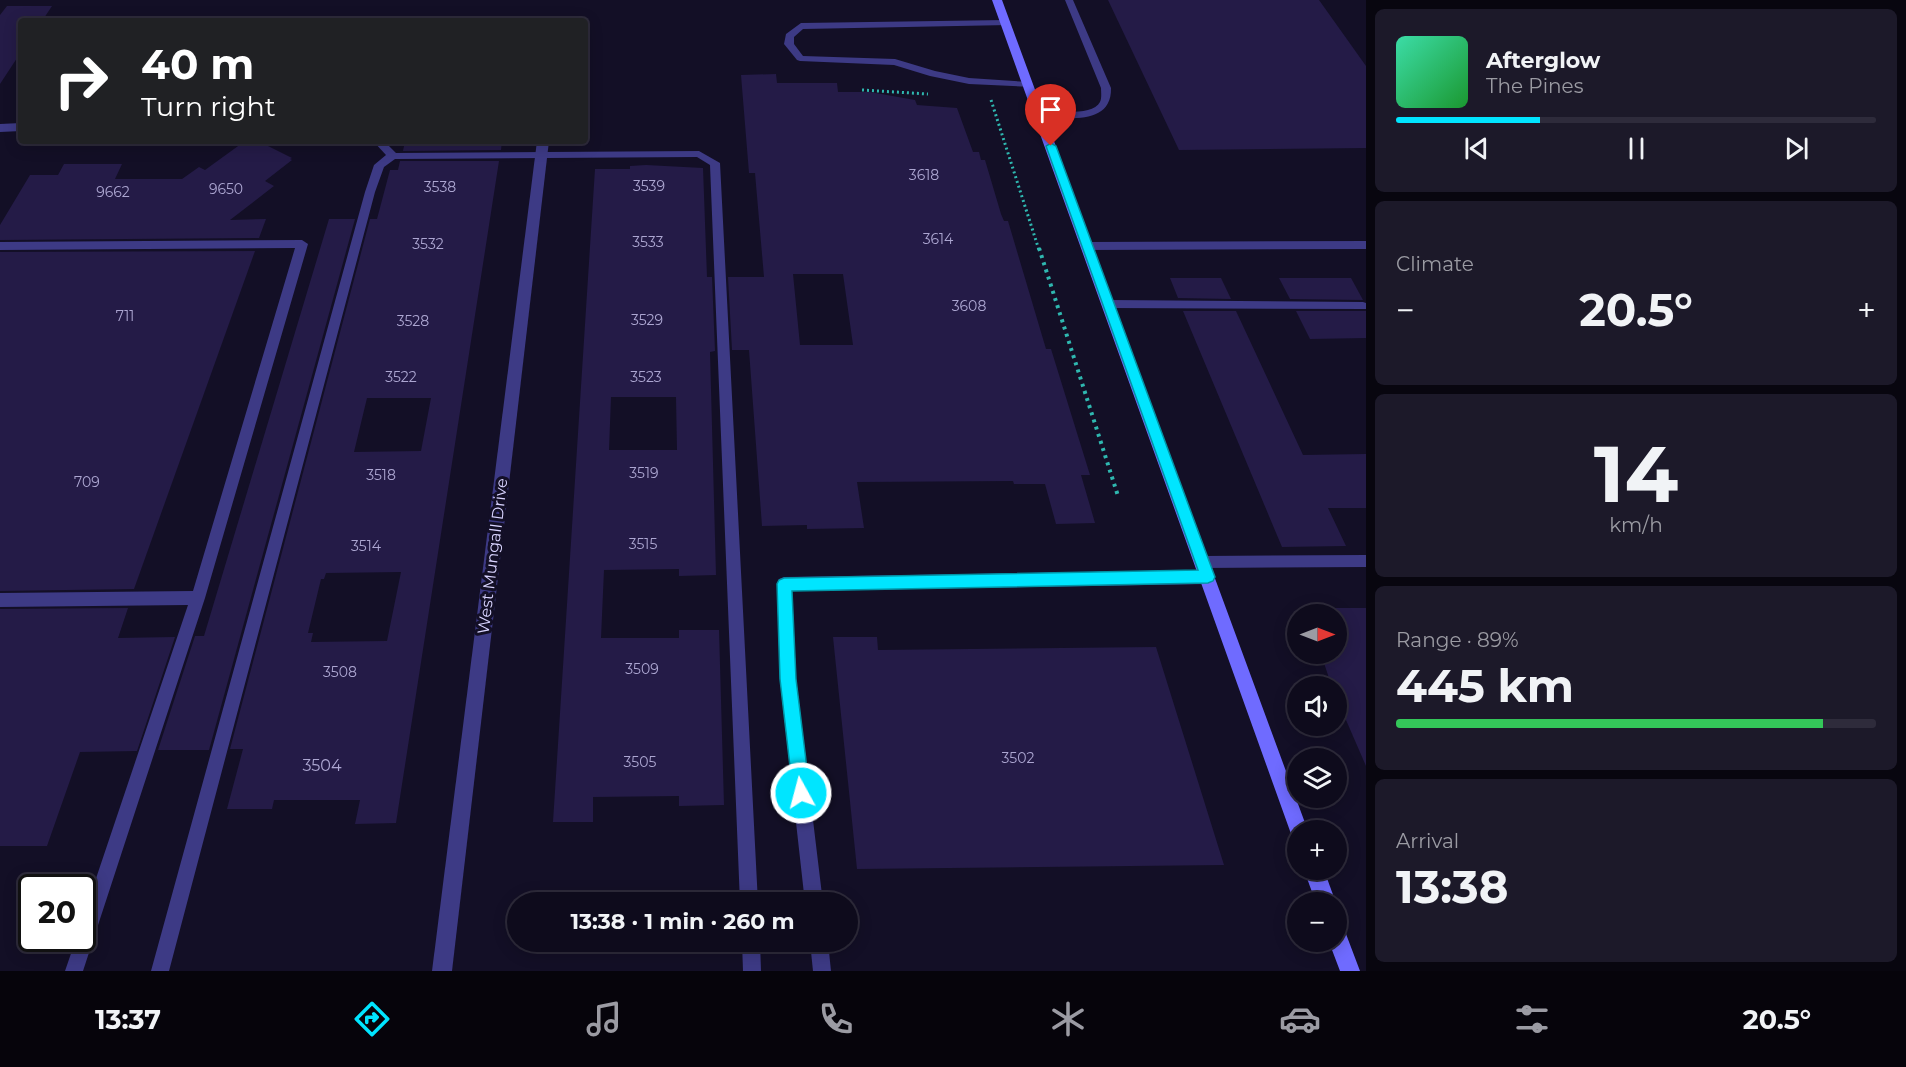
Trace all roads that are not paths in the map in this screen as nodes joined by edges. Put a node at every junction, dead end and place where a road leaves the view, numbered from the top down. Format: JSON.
{"nodes":[{"id":1,"x":997,"y":0,"type":"edge"},
{"id":2,"x":1070,"y":0,"type":"edge"},
{"id":3,"x":1006,"y":23,"type":"junction"},
{"id":4,"x":1029,"y":85,"type":"junction"},
{"id":5,"x":1039,"y":114,"type":"junction"},
{"id":6,"x":18,"y":127,"type":"edge"},
{"id":7,"x":0,"y":128,"type":"edge"},
{"id":8,"x":381,"y":144,"type":"edge"},
{"id":9,"x":542,"y":148,"type":"edge"},
{"id":10,"x":393,"y":156,"type":"junction"},
{"id":11,"x":1366,"y":245,"type":"edge"},
{"id":12,"x":0,"y":246,"type":"edge"},
{"id":13,"x":1087,"y":246,"type":"junction"},
{"id":14,"x":1108,"y":304,"type":"junction"},
{"id":15,"x":1363,"y":306,"type":"dead end"},
{"id":16,"x":1366,"y":561,"type":"edge"},
{"id":17,"x":1202,"y":562,"type":"junction"},
{"id":18,"x":1208,"y":577,"type":"junction"},
{"id":19,"x":198,"y":598,"type":"junction"},
{"id":20,"x":0,"y":600,"type":"edge"},
{"id":21,"x":1295,"y":820,"type":"edge"},
{"id":22,"x":748,"y":892,"type":"edge"},
{"id":23,"x":813,"y":892,"type":"edge"},
{"id":24,"x":751,"y":952,"type":"edge"},
{"id":25,"x":820,"y":952,"type":"edge"},
{"id":26,"x":1343,"y":952,"type":"edge"},
{"id":27,"x":74,"y":971,"type":"edge"},
{"id":28,"x":160,"y":971,"type":"edge"},
{"id":29,"x":442,"y":971,"type":"edge"},
{"id":30,"x":752,"y":971,"type":"edge"},
{"id":31,"x":822,"y":971,"type":"edge"},
{"id":32,"x":1350,"y":971,"type":"edge"}],
"edges":[{"from":1,"to":3,"type":"main road"},
{"from":2,"to":5,"type":"lane"},
{"from":3,"to":4,"type":"main road"},
{"from":3,"to":4,"type":"lane"},
{"from":4,"to":5,"type":"main road"},
{"from":5,"to":13,"type":"main road"},
{"from":6,"to":7,"type":"street"},
{"from":8,"to":10,"type":"lane"},
{"from":9,"to":10,"type":"lane"},
{"from":9,"to":22,"type":"lane"},
{"from":9,"to":29,"type":"street","name":"West Mungall Drive"},
{"from":10,"to":28,"type":"lane"},
{"from":11,"to":13,"type":"lane"},
{"from":12,"to":19,"type":"lane"},
{"from":13,"to":14,"type":"main road"},
{"from":14,"to":15,"type":"lane"},
{"from":14,"to":17,"type":"main road"},
{"from":16,"to":17,"type":"lane"},
{"from":17,"to":18,"type":"main road"},
{"from":18,"to":21,"type":"main road"},
{"from":18,"to":23,"type":"lane"},
{"from":19,"to":20,"type":"lane"},
{"from":19,"to":27,"type":"lane"},
{"from":24,"to":30,"type":"lane"},
{"from":25,"to":31,"type":"lane"},
{"from":26,"to":32,"type":"main road"}]}
